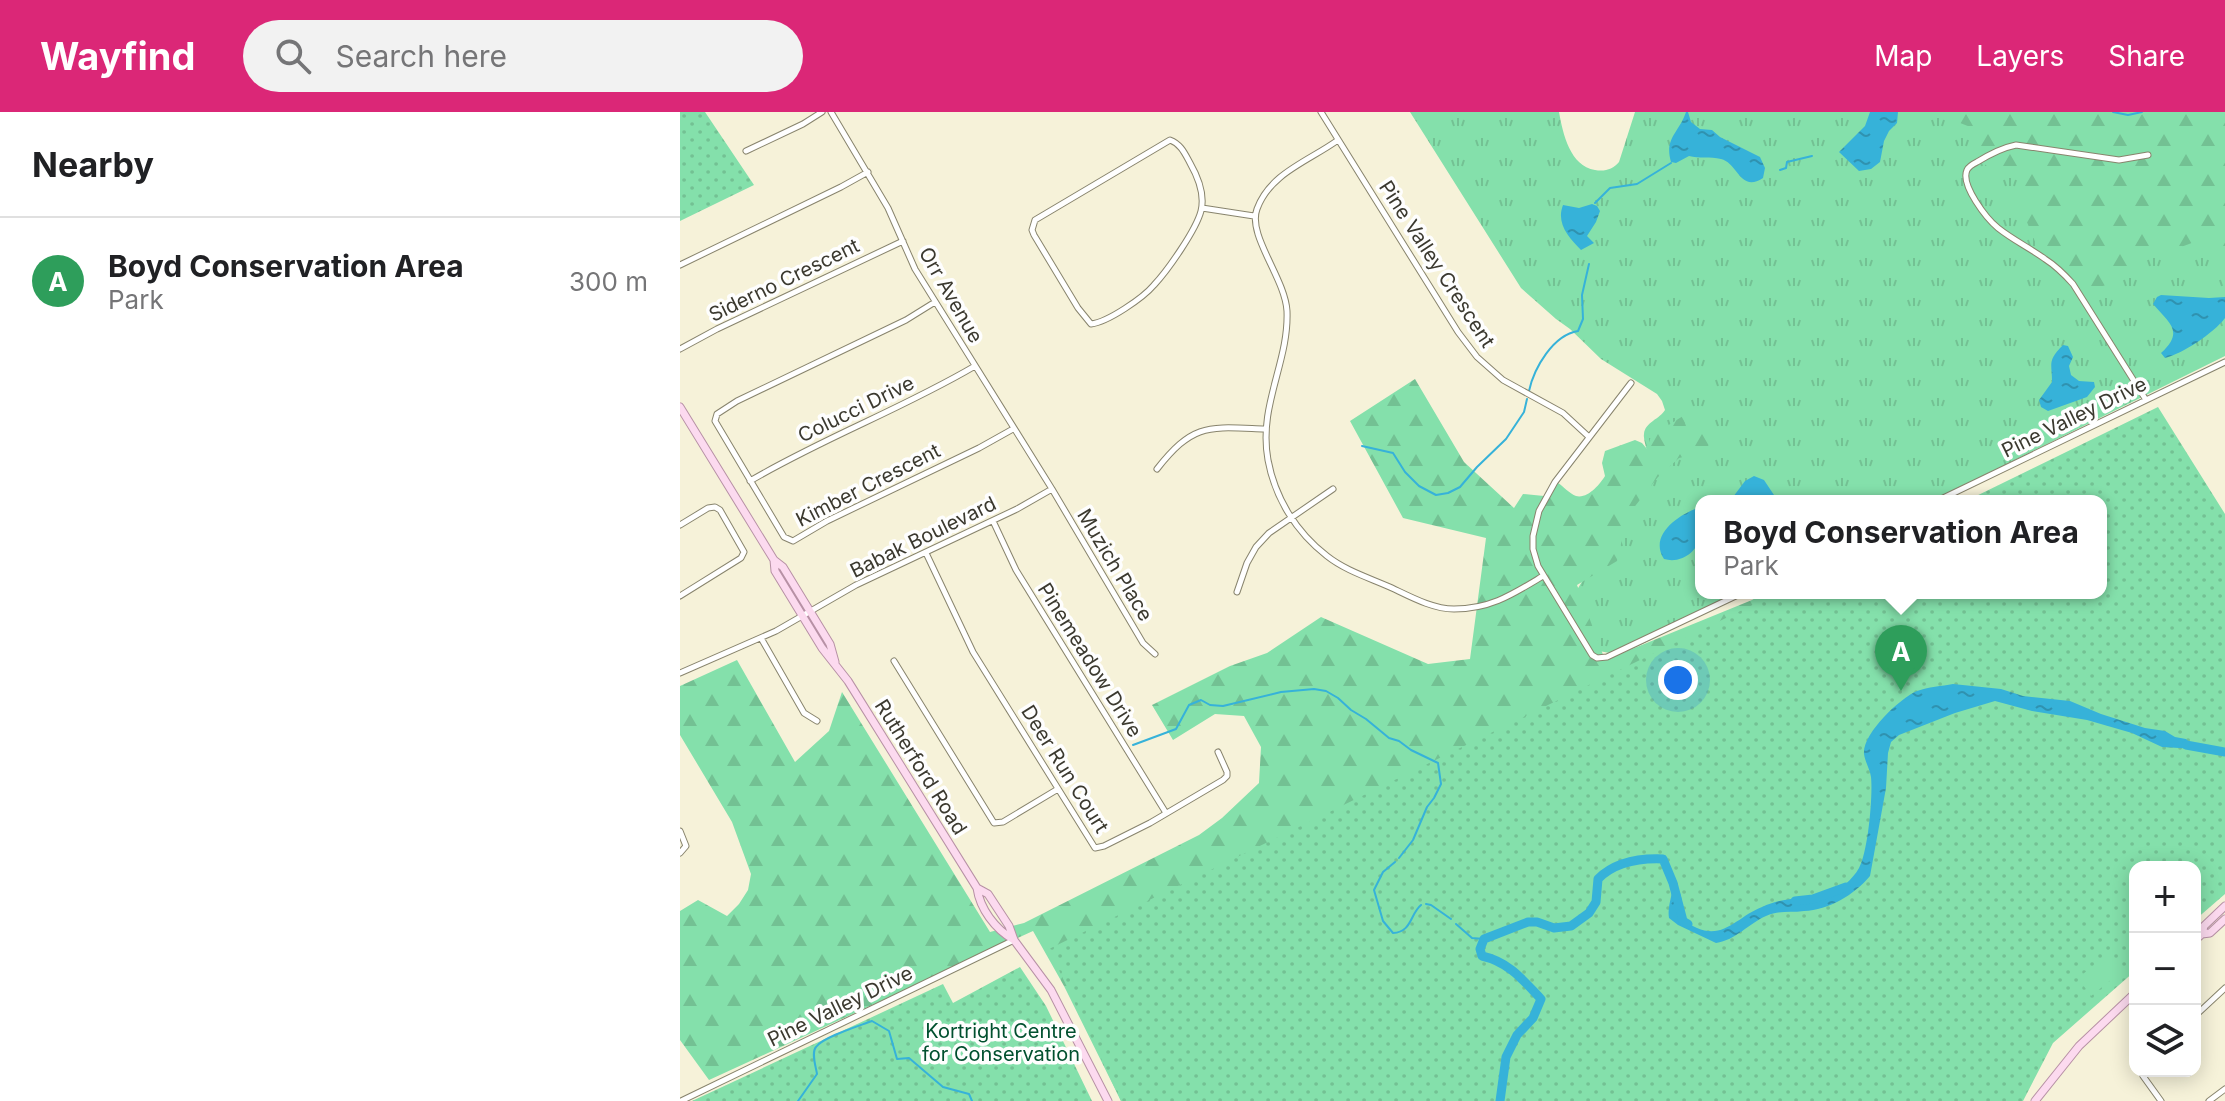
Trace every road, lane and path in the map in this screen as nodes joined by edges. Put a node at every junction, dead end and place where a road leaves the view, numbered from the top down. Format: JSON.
{"nodes":[{"id":1,"x":822,"y":112,"type":"edge"},
{"id":2,"x":831,"y":112,"type":"edge"},
{"id":3,"x":1321,"y":112,"type":"edge"},
{"id":4,"x":1338,"y":140,"type":"junction"},
{"id":5,"x":746,"y":151,"type":"dead end"},
{"id":6,"x":2148,"y":155,"type":"dead end"},
{"id":7,"x":868,"y":172,"type":"junction"},
{"id":8,"x":1202,"y":208,"type":"junction"},
{"id":9,"x":1254,"y":216,"type":"junction"},
{"id":10,"x":903,"y":241,"type":"junction"},
{"id":11,"x":680,"y":265,"type":"edge"},
{"id":12,"x":935,"y":302,"type":"junction"},
{"id":13,"x":680,"y":349,"type":"edge"},
{"id":14,"x":2225,"y":362,"type":"edge"},
{"id":15,"x":975,"y":366,"type":"junction"},
{"id":16,"x":1631,"y":383,"type":"dead end"},
{"id":17,"x":2146,"y":400,"type":"junction"},
{"id":18,"x":680,"y":407,"type":"edge"},
{"id":19,"x":1013,"y":429,"type":"junction"},
{"id":20,"x":1265,"y":429,"type":"junction"},
{"id":21,"x":1589,"y":437,"type":"junction"},
{"id":22,"x":1157,"y":469,"type":"dead end"},
{"id":23,"x":750,"y":481,"type":"junction"},
{"id":24,"x":1052,"y":489,"type":"junction"},
{"id":25,"x":1333,"y":489,"type":"dead end"},
{"id":26,"x":1949,"y":495,"type":"edge"},
{"id":27,"x":1292,"y":519,"type":"junction"},
{"id":28,"x":993,"y":521,"type":"junction"},
{"id":29,"x":680,"y":525,"type":"edge"},
{"id":30,"x":926,"y":553,"type":"junction"},
{"id":31,"x":1543,"y":576,"type":"junction"},
{"id":32,"x":1237,"y":592,"type":"dead end"},
{"id":33,"x":680,"y":596,"type":"edge"},
{"id":34,"x":1729,"y":599,"type":"edge"},
{"id":35,"x":807,"y":614,"type":"junction"},
{"id":36,"x":761,"y":638,"type":"junction"},
{"id":37,"x":1155,"y":654,"type":"dead end"},
{"id":38,"x":894,"y":661,"type":"dead end"},
{"id":39,"x":680,"y":673,"type":"edge"},
{"id":40,"x":817,"y":721,"type":"dead end"},
{"id":41,"x":1218,"y":752,"type":"dead end"},
{"id":42,"x":1058,"y":789,"type":"junction"},
{"id":43,"x":1166,"y":813,"type":"junction"},
{"id":44,"x":680,"y":831,"type":"edge"},
{"id":45,"x":680,"y":853,"type":"edge"},
{"id":46,"x":2223,"y":912,"type":"edge"},
{"id":47,"x":2201,"y":935,"type":"edge"},
{"id":48,"x":1014,"y":940,"type":"junction"},
{"id":49,"x":2225,"y":988,"type":"edge"},
{"id":50,"x":2129,"y":999,"type":"edge"},
{"id":51,"x":2201,"y":1010,"type":"edge"},
{"id":52,"x":2144,"y":1077,"type":"edge"},
{"id":53,"x":2225,"y":1089,"type":"edge"},
{"id":54,"x":681,"y":1101,"type":"edge"},
{"id":55,"x":1108,"y":1101,"type":"edge"},
{"id":56,"x":2035,"y":1101,"type":"edge"},
{"id":57,"x":2161,"y":1101,"type":"edge"},
{"id":58,"x":2209,"y":1101,"type":"edge"}],
"edges":[{"from":1,"to":5,"type":"street"},
{"from":2,"to":7,"type":"street","name":"Orr Avenue"},
{"from":3,"to":4,"type":"street","name":"Pine Valley Crescent"},
{"from":4,"to":9,"type":"street"},
{"from":4,"to":21,"type":"street","name":"Pine Valley Crescent"},
{"from":6,"to":17,"type":"street"},
{"from":7,"to":10,"type":"street","name":"Orr Avenue"},
{"from":7,"to":11,"type":"street"},
{"from":8,"to":8,"type":"street"},
{"from":8,"to":9,"type":"street"},
{"from":9,"to":20,"type":"street"},
{"from":10,"to":12,"type":"street","name":"Orr Avenue"},
{"from":10,"to":13,"type":"street","name":"Siderno Crescent"},
{"from":12,"to":15,"type":"street","name":"Orr Avenue"},
{"from":12,"to":23,"type":"street","name":"Kimber Crescent"},
{"from":14,"to":17,"type":"street","name":"Pine Valley Drive"},
{"from":15,"to":19,"type":"street","name":"Orr Avenue"},
{"from":15,"to":23,"type":"street","name":"Colucci Drive"},
{"from":16,"to":21,"type":"street"},
{"from":17,"to":26,"type":"street","name":"Pine Valley Drive"},
{"from":18,"to":35,"type":"main road","name":"Rutherford Road"},
{"from":19,"to":23,"type":"street","name":"Kimber Crescent"},
{"from":19,"to":24,"type":"street","name":"Orr Avenue"},
{"from":20,"to":22,"type":"street"},
{"from":20,"to":27,"type":"street"},
{"from":21,"to":31,"type":"street"},
{"from":24,"to":28,"type":"street","name":"Babak Boulevard"},
{"from":24,"to":37,"type":"street","name":"Muzich Place"},
{"from":25,"to":27,"type":"street"},
{"from":27,"to":31,"type":"street"},
{"from":27,"to":32,"type":"street"},
{"from":28,"to":30,"type":"street","name":"Babak Boulevard"},
{"from":28,"to":43,"type":"street","name":"Pinemeadow Drive"},
{"from":29,"to":33,"type":"street"},
{"from":30,"to":35,"type":"street","name":"Babak Boulevard"},
{"from":30,"to":42,"type":"street","name":"Deer Run Court"},
{"from":31,"to":34,"type":"street"},
{"from":35,"to":36,"type":"street","name":"Babak Boulevard"},
{"from":35,"to":48,"type":"main road","name":"Rutherford Road"},
{"from":36,"to":39,"type":"street","name":"Babak Boulevard"},
{"from":36,"to":40,"type":"street"},
{"from":38,"to":42,"type":"street"},
{"from":41,"to":43,"type":"street","name":"Deer Run Court"},
{"from":42,"to":43,"type":"street","name":"Deer Run Court"},
{"from":44,"to":45,"type":"street"},
{"from":46,"to":47,"type":"main road"},
{"from":48,"to":54,"type":"street","name":"Pine Valley Drive"},
{"from":48,"to":55,"type":"main road","name":"Rutherford Road"},
{"from":49,"to":51,"type":"street"},
{"from":50,"to":56,"type":"main road"},
{"from":52,"to":57,"type":"street"},
{"from":53,"to":58,"type":"street"}]}
